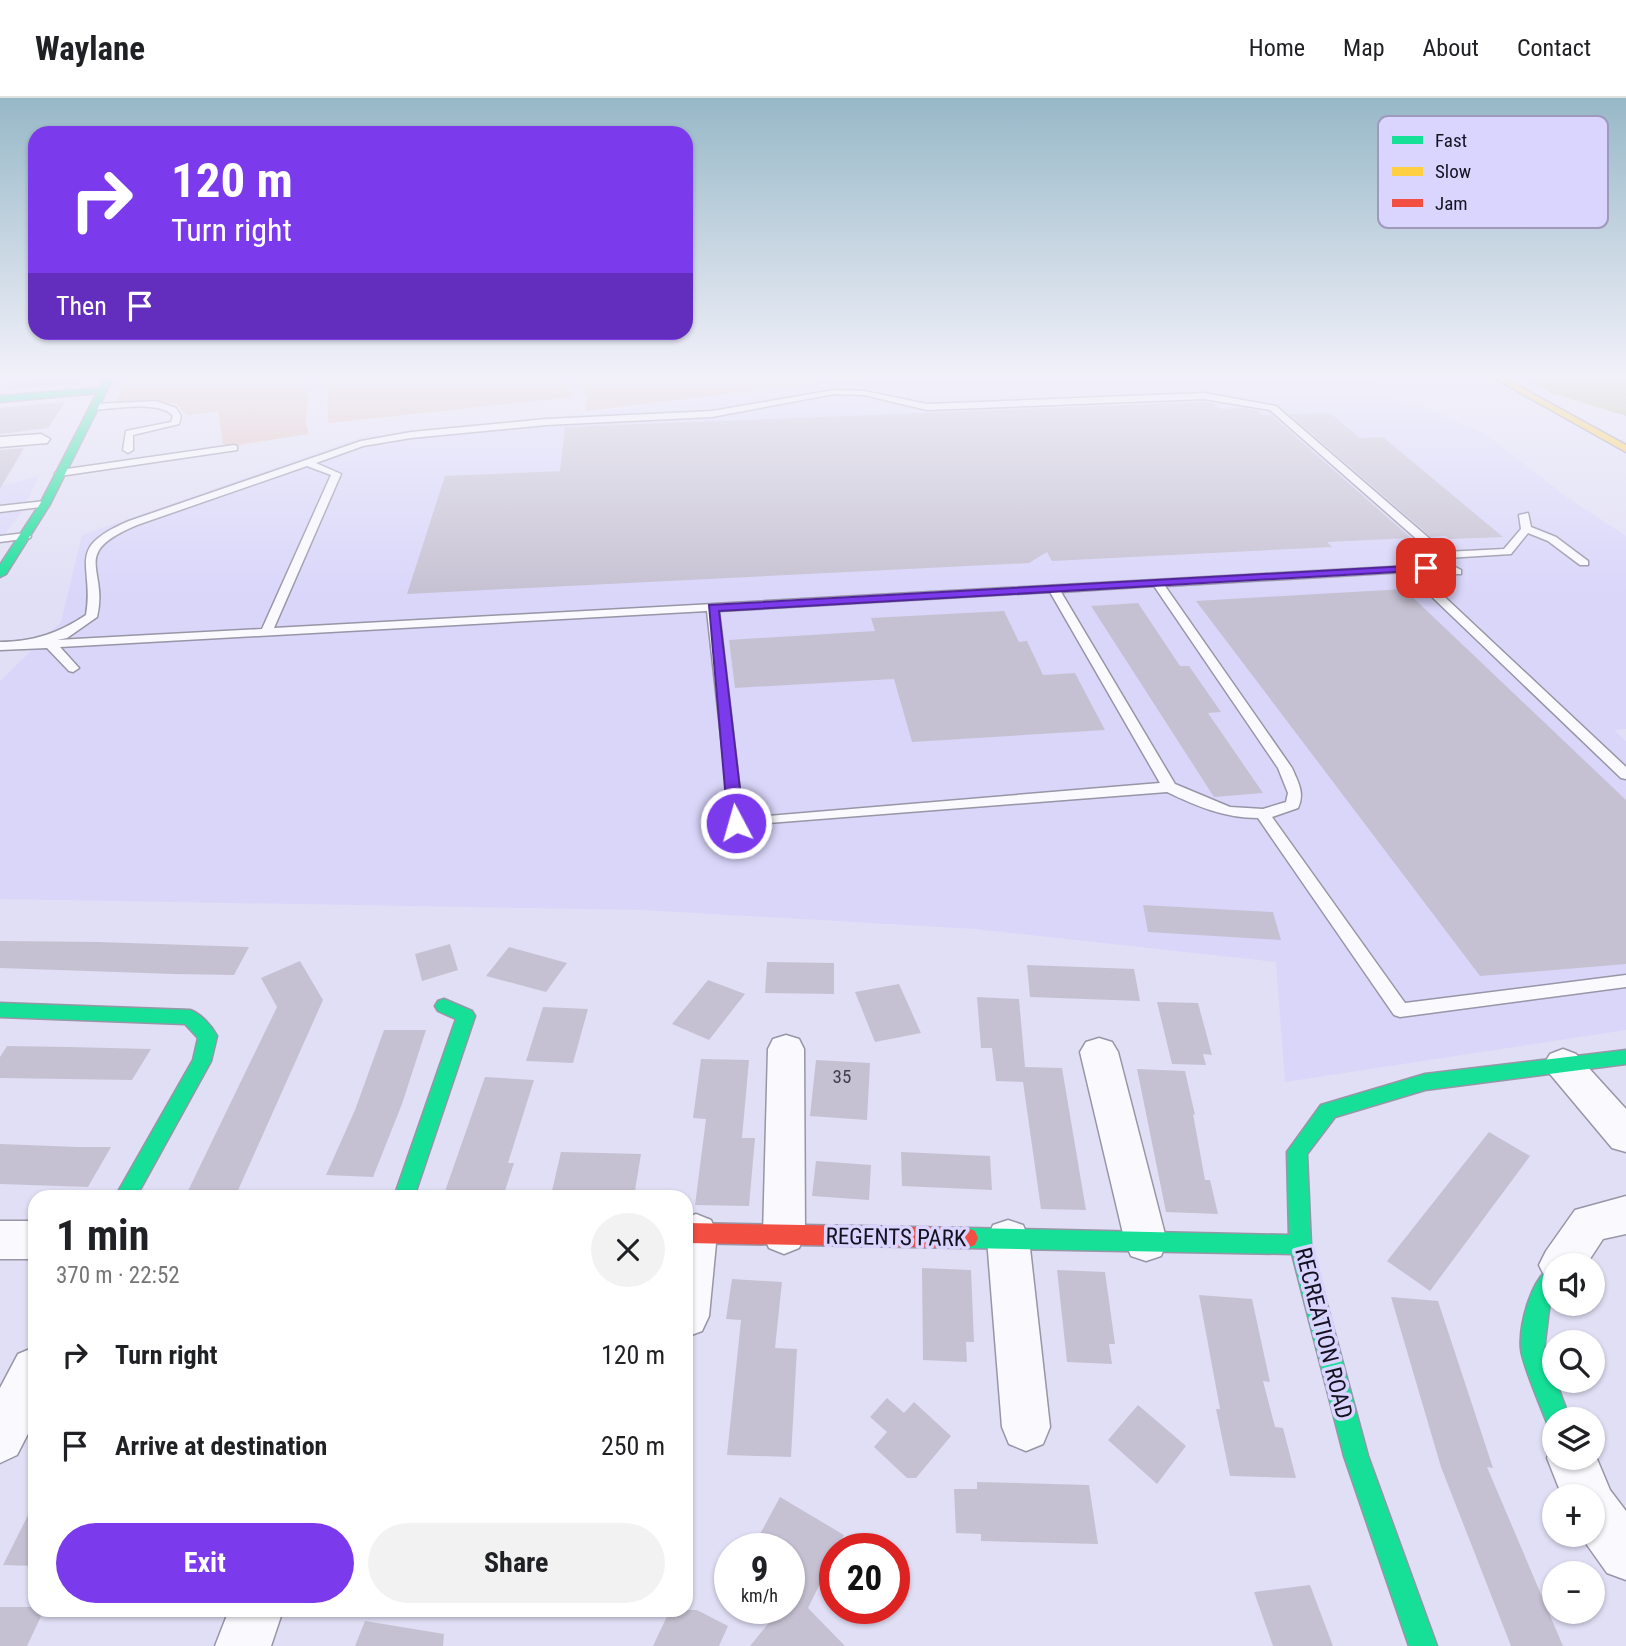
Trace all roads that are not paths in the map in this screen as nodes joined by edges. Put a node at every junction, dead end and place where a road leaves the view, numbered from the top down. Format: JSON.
{"nodes":[{"id":1,"x":72,"y":450,"type":"edge"},
{"id":2,"x":218,"y":450,"type":"edge"},
{"id":3,"x":346,"y":450,"type":"edge"},
{"id":4,"x":1320,"y":450,"type":"edge"},
{"id":5,"x":306,"y":463,"type":"junction"},
{"id":6,"x":60,"y":473,"type":"junction"},
{"id":7,"x":45,"y":504,"type":"junction"},
{"id":8,"x":0,"y":509,"type":"edge"},
{"id":9,"x":1524,"y":515,"type":"dead end"},
{"id":10,"x":1526,"y":529,"type":"junction"},
{"id":11,"x":26,"y":536,"type":"junction"},
{"id":12,"x":0,"y":539,"type":"edge"},
{"id":13,"x":1441,"y":559,"type":"junction"},
{"id":14,"x":1584,"y":563,"type":"dead end"},
{"id":15,"x":1409,"y":569,"type":"junction"},
{"id":16,"x":1457,"y":572,"type":"dead end"},
{"id":17,"x":1,"y":573,"type":"edge"},
{"id":18,"x":1157,"y":583,"type":"junction"},
{"id":19,"x":1054,"y":589,"type":"junction"},
{"id":20,"x":713,"y":608,"type":"junction"},
{"id":21,"x":266,"y":632,"type":"junction"},
{"id":22,"x":50,"y":644,"type":"junction"},
{"id":23,"x":0,"y":646,"type":"edge"},
{"id":24,"x":18,"y":646,"type":"junction"},
{"id":25,"x":73,"y":668,"type":"dead end"},
{"id":26,"x":1626,"y":775,"type":"edge"},
{"id":27,"x":1169,"y":788,"type":"junction"},
{"id":28,"x":1262,"y":813,"type":"junction"},
{"id":29,"x":1626,"y":981,"type":"edge"},
{"id":30,"x":444,"y":1006,"type":"dead end"},
{"id":31,"x":0,"y":1010,"type":"edge"},
{"id":32,"x":786,"y":1049,"type":"dead end"},
{"id":33,"x":1099,"y":1052,"type":"dead end"},
{"id":34,"x":1626,"y":1056,"type":"edge"},
{"id":35,"x":1563,"y":1063,"type":"junction"},
{"id":36,"x":1626,"y":1136,"type":"edge"},
{"id":37,"x":129,"y":1190,"type":"edge"},
{"id":38,"x":406,"y":1190,"type":"edge"},
{"id":39,"x":1626,"y":1215,"type":"edge"},
{"id":40,"x":693,"y":1233,"type":"edge"},
{"id":41,"x":784,"y":1235,"type":"junction"},
{"id":42,"x":1008,"y":1239,"type":"junction"},
{"id":43,"x":0,"y":1240,"type":"edge"},
{"id":44,"x":28,"y":1240,"type":"edge"},
{"id":45,"x":1146,"y":1242,"type":"junction"},
{"id":46,"x":1300,"y":1245,"type":"junction"},
{"id":47,"x":1569,"y":1253,"type":"edge"},
{"id":48,"x":1542,"y":1294,"type":"edge"},
{"id":49,"x":28,"y":1384,"type":"edge"},
{"id":50,"x":1553,"y":1407,"type":"edge"},
{"id":51,"x":1026,"y":1427,"type":"dead end"},
{"id":52,"x":0,"y":1438,"type":"edge"},
{"id":53,"x":1605,"y":1526,"type":"edge"},
{"id":54,"x":1626,"y":1554,"type":"edge"},
{"id":55,"x":253,"y":1617,"type":"edge"},
{"id":56,"x":243,"y":1646,"type":"edge"},
{"id":57,"x":1423,"y":1646,"type":"edge"}],
"edges":[{"from":1,"to":6,"type":"street"},
{"from":2,"to":6,"type":"lane"},
{"from":3,"to":5,"type":"lane"},
{"from":4,"to":13,"type":"lane"},
{"from":5,"to":21,"type":"lane"},
{"from":5,"to":24,"type":"lane"},
{"from":6,"to":7,"type":"street"},
{"from":7,"to":8,"type":"lane"},
{"from":7,"to":11,"type":"street"},
{"from":9,"to":10,"type":"lane"},
{"from":10,"to":13,"type":"lane"},
{"from":10,"to":14,"type":"lane"},
{"from":11,"to":12,"type":"lane"},
{"from":11,"to":17,"type":"street"},
{"from":13,"to":15,"type":"lane"},
{"from":13,"to":16,"type":"lane"},
{"from":15,"to":18,"type":"lane"},
{"from":15,"to":26,"type":"lane"},
{"from":18,"to":19,"type":"lane"},
{"from":18,"to":28,"type":"lane"},
{"from":19,"to":20,"type":"lane"},
{"from":19,"to":27,"type":"lane"},
{"from":20,"to":21,"type":"lane"},
{"from":20,"to":27,"type":"lane"},
{"from":21,"to":22,"type":"lane"},
{"from":22,"to":24,"type":"lane"},
{"from":22,"to":25,"type":"lane"},
{"from":23,"to":24,"type":"lane"},
{"from":27,"to":28,"type":"lane"},
{"from":28,"to":29,"type":"lane"},
{"from":30,"to":38,"type":"street"},
{"from":31,"to":37,"type":"street"},
{"from":32,"to":41,"type":"street"},
{"from":33,"to":45,"type":"street"},
{"from":34,"to":35,"type":"street","name":"RECREATION ROAD"},
{"from":35,"to":36,"type":"street"},
{"from":35,"to":46,"type":"street","name":"RECREATION ROAD"},
{"from":39,"to":47,"type":"street"},
{"from":40,"to":41,"type":"street","name":"REGENTS PARK"},
{"from":41,"to":42,"type":"street","name":"REGENTS PARK"},
{"from":42,"to":45,"type":"street","name":"REGENTS PARK"},
{"from":42,"to":51,"type":"street"},
{"from":43,"to":44,"type":"street"},
{"from":45,"to":46,"type":"street","name":"REGENTS PARK"},
{"from":46,"to":57,"type":"street","name":"RECREATION ROAD"},
{"from":48,"to":50,"type":"street"},
{"from":49,"to":52,"type":"street"},
{"from":53,"to":54,"type":"street"},
{"from":55,"to":56,"type":"street"}]}
